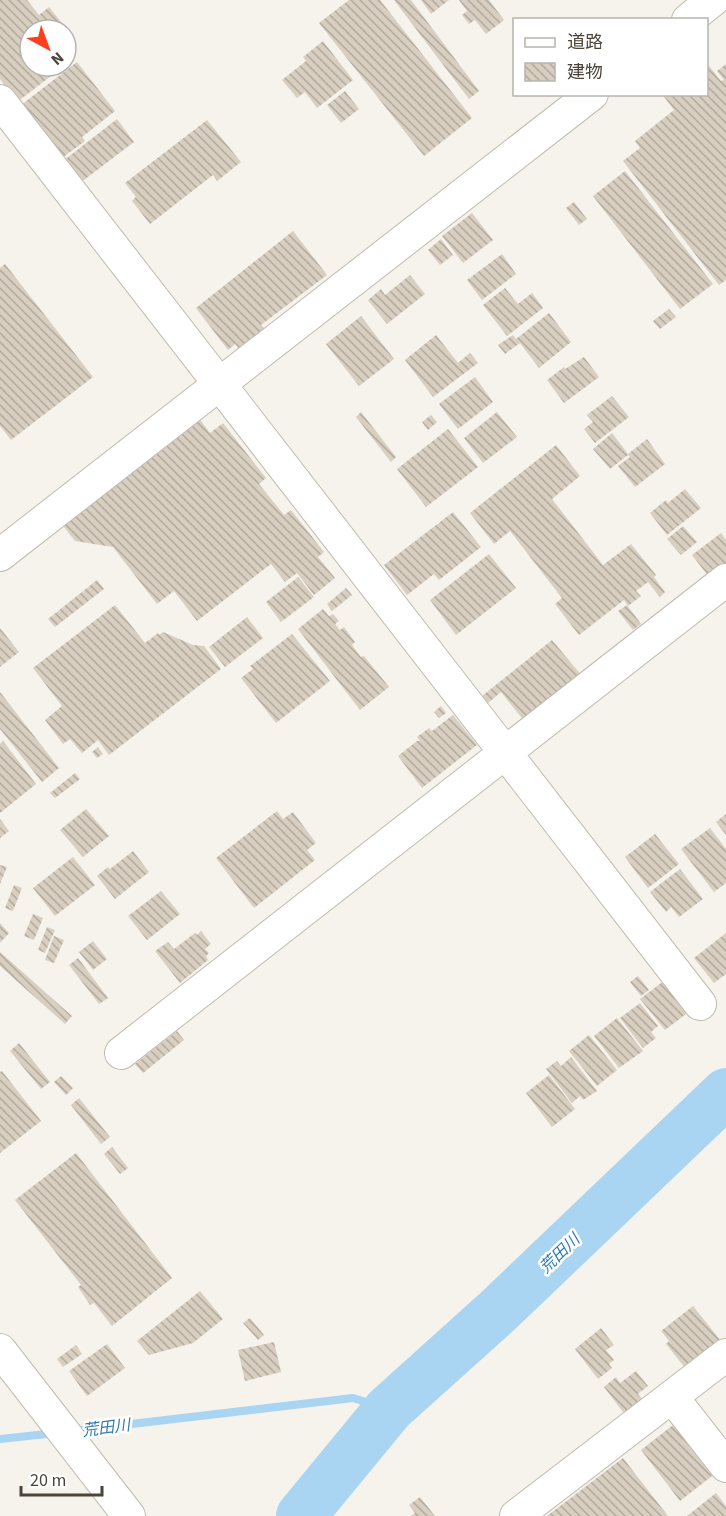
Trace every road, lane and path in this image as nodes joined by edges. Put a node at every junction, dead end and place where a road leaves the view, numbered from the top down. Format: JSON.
{"nodes":[{"id":1,"x":713,"y":0,"type":"edge"},
{"id":2,"x":690,"y":18,"type":"edge"},
{"id":3,"x":589,"y":96,"type":"edge"},
{"id":4,"x":0,"y":101,"type":"edge"},
{"id":5,"x":221,"y":383,"type":"junction"},
{"id":6,"x":0,"y":555,"type":"edge"},
{"id":7,"x":726,"y":580,"type":"edge"},
{"id":8,"x":505,"y":754,"type":"junction"},
{"id":9,"x":700,"y":1004,"type":"dead end"},
{"id":10,"x":121,"y":1053,"type":"dead end"},
{"id":11,"x":0,"y":1350,"type":"edge"},
{"id":12,"x":726,"y":1355,"type":"edge"},
{"id":13,"x":672,"y":1397,"type":"junction"},
{"id":14,"x":726,"y":1466,"type":"edge"},
{"id":15,"x":117,"y":1512,"type":"edge"},
{"id":16,"x":516,"y":1516,"type":"edge"}],
"edges":[{"from":1,"to":2,"type":"street"},
{"from":3,"to":5,"type":"street"},
{"from":4,"to":5,"type":"street"},
{"from":5,"to":6,"type":"street"},
{"from":5,"to":8,"type":"street"},
{"from":7,"to":8,"type":"street"},
{"from":8,"to":9,"type":"street"},
{"from":8,"to":10,"type":"street"},
{"from":11,"to":15,"type":"street"},
{"from":12,"to":13,"type":"street"},
{"from":13,"to":14,"type":"street"},
{"from":13,"to":16,"type":"street"}]}
